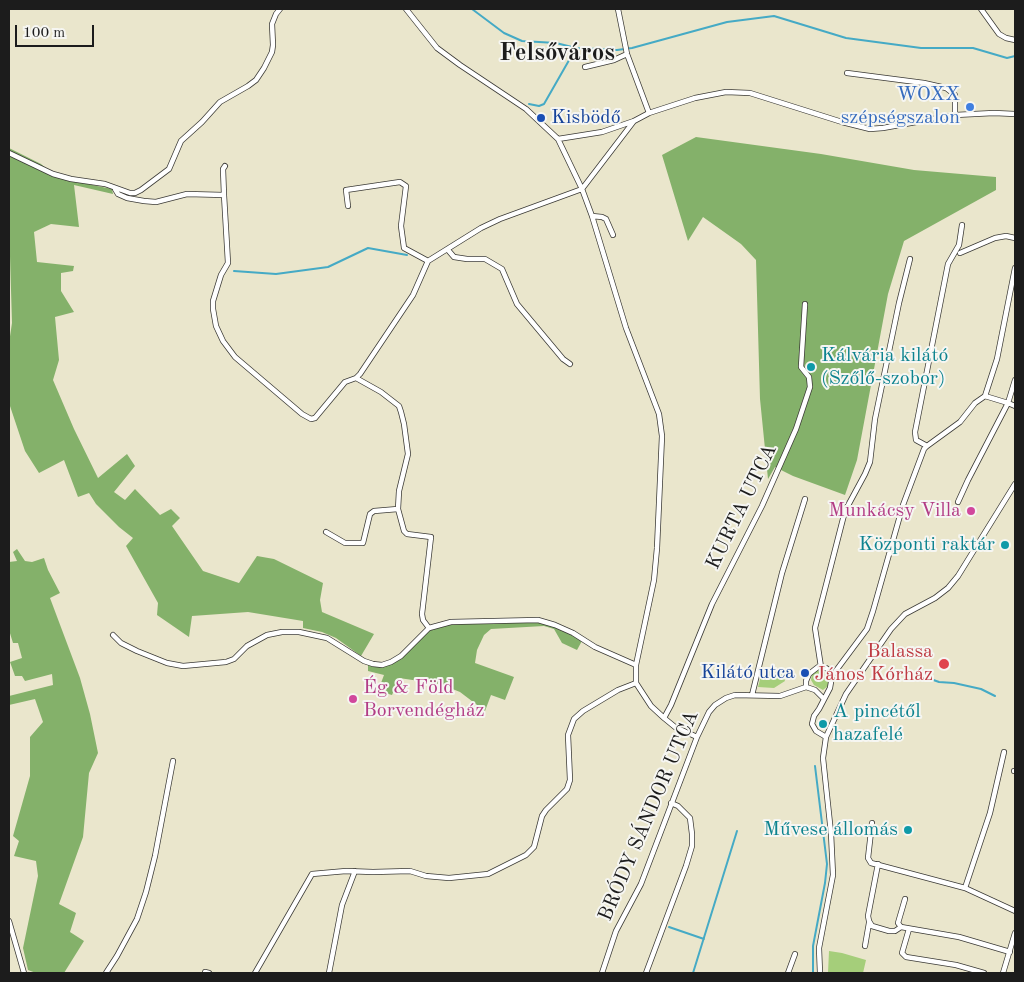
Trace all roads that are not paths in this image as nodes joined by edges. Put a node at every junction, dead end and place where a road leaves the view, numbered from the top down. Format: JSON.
{"nodes":[{"id":1,"x":280,"y":9,"type":"edge"},
{"id":2,"x":406,"y":9,"type":"edge"},
{"id":3,"x":618,"y":9,"type":"edge"},
{"id":4,"x":981,"y":9,"type":"edge"},
{"id":5,"x":1015,"y":40,"type":"edge"},
{"id":6,"x":627,"y":54,"type":"junction"},
{"id":7,"x":585,"y":67,"type":"dead end"},
{"id":8,"x":847,"y":73,"type":"dead end"},
{"id":9,"x":649,"y":113,"type":"junction"},
{"id":10,"x":1015,"y":114,"type":"edge"},
{"id":11,"x":956,"y":115,"type":"junction"},
{"id":12,"x":634,"y":121,"type":"junction"},
{"id":13,"x":558,"y":139,"type":"junction"},
{"id":14,"x":9,"y":152,"type":"edge"},
{"id":15,"x":225,"y":166,"type":"dead end"},
{"id":16,"x":116,"y":189,"type":"junction"},
{"id":17,"x":582,"y":189,"type":"junction"},
{"id":18,"x":224,"y":195,"type":"junction"},
{"id":19,"x":348,"y":206,"type":"dead end"},
{"id":20,"x":592,"y":216,"type":"junction"},
{"id":21,"x":962,"y":225,"type":"dead end"},
{"id":22,"x":613,"y":235,"type":"dead end"},
{"id":23,"x":1015,"y":238,"type":"edge"},
{"id":24,"x":448,"y":250,"type":"junction"},
{"id":25,"x":960,"y":253,"type":"dead end"},
{"id":26,"x":910,"y":259,"type":"dead end"},
{"id":27,"x":428,"y":261,"type":"junction"},
{"id":28,"x":1015,"y":268,"type":"edge"},
{"id":29,"x":805,"y":304,"type":"dead end"},
{"id":30,"x":570,"y":364,"type":"dead end"},
{"id":31,"x":356,"y":378,"type":"junction"},
{"id":32,"x":1015,"y":380,"type":"edge"},
{"id":33,"x":985,"y":396,"type":"junction"},
{"id":34,"x":1008,"y":404,"type":"junction"},
{"id":35,"x":1015,"y":406,"type":"edge"},
{"id":36,"x":926,"y":448,"type":"junction"},
{"id":37,"x":1015,"y":484,"type":"edge"},
{"id":38,"x":805,"y":499,"type":"dead end"},
{"id":39,"x":958,"y":502,"type":"dead end"},
{"id":40,"x":398,"y":509,"type":"junction"},
{"id":41,"x":326,"y":532,"type":"dead end"},
{"id":42,"x":429,"y":628,"type":"junction"},
{"id":43,"x":113,"y":635,"type":"dead end"},
{"id":44,"x":636,"y":665,"type":"junction"},
{"id":45,"x":821,"y":667,"type":"junction"},
{"id":46,"x":832,"y":676,"type":"junction"},
{"id":47,"x":636,"y":683,"type":"junction"},
{"id":48,"x":806,"y":688,"type":"junction"},
{"id":49,"x":752,"y":695,"type":"junction"},
{"id":50,"x":824,"y":699,"type":"junction"},
{"id":51,"x":664,"y":718,"type":"junction"},
{"id":52,"x":697,"y":737,"type":"junction"},
{"id":53,"x":826,"y":737,"type":"junction"},
{"id":54,"x":1004,"y":752,"type":"dead end"},
{"id":55,"x":173,"y":761,"type":"dead end"},
{"id":56,"x":671,"y":803,"type":"junction"},
{"id":57,"x":872,"y":823,"type":"dead end"},
{"id":58,"x":878,"y":864,"type":"junction"},
{"id":59,"x":355,"y":871,"type":"junction"},
{"id":60,"x":965,"y":888,"type":"junction"},
{"id":61,"x":905,"y":899,"type":"dead end"},
{"id":62,"x":1015,"y":911,"type":"edge"},
{"id":63,"x":9,"y":920,"type":"edge"},
{"id":64,"x":870,"y":921,"type":"junction"},
{"id":65,"x":901,"y":927,"type":"junction"},
{"id":66,"x":909,"y":929,"type":"junction"},
{"id":67,"x":1015,"y":933,"type":"edge"},
{"id":68,"x":865,"y":946,"type":"dead end"},
{"id":69,"x":1010,"y":952,"type":"junction"},
{"id":70,"x":795,"y":954,"type":"dead end"},
{"id":71,"x":24,"y":973,"type":"edge"},
{"id":72,"x":106,"y":973,"type":"edge"},
{"id":73,"x":255,"y":973,"type":"edge"},
{"id":74,"x":329,"y":973,"type":"edge"},
{"id":75,"x":602,"y":973,"type":"edge"},
{"id":76,"x":646,"y":973,"type":"edge"},
{"id":77,"x":788,"y":973,"type":"edge"},
{"id":78,"x":820,"y":973,"type":"edge"},
{"id":79,"x":984,"y":973,"type":"edge"},
{"id":80,"x":1003,"y":973,"type":"edge"}],
"edges":[{"from":1,"to":16,"type":"street"},
{"from":2,"to":13,"type":"street"},
{"from":3,"to":6,"type":"street"},
{"from":4,"to":5,"type":"street"},
{"from":6,"to":7,"type":"street"},
{"from":6,"to":9,"type":"street"},
{"from":8,"to":11,"type":"street"},
{"from":9,"to":11,"type":"street"},
{"from":9,"to":12,"type":"street"},
{"from":10,"to":11,"type":"street"},
{"from":12,"to":13,"type":"street"},
{"from":12,"to":17,"type":"street"},
{"from":13,"to":17,"type":"street"},
{"from":14,"to":16,"type":"street"},
{"from":15,"to":18,"type":"street"},
{"from":16,"to":18,"type":"street"},
{"from":17,"to":20,"type":"street"},
{"from":17,"to":24,"type":"street"},
{"from":18,"to":31,"type":"street"},
{"from":19,"to":27,"type":"street"},
{"from":20,"to":22,"type":"street"},
{"from":20,"to":44,"type":"street"},
{"from":21,"to":36,"type":"street"},
{"from":23,"to":25,"type":"street"},
{"from":24,"to":27,"type":"street"},
{"from":24,"to":30,"type":"street"},
{"from":26,"to":45,"type":"street"},
{"from":27,"to":31,"type":"street"},
{"from":28,"to":33,"type":"street"},
{"from":29,"to":51,"type":"street","name":"KURTA UTCA"},
{"from":31,"to":40,"type":"street"},
{"from":32,"to":34,"type":"street"},
{"from":33,"to":34,"type":"street"},
{"from":33,"to":36,"type":"street"},
{"from":34,"to":35,"type":"street"},
{"from":34,"to":39,"type":"street"},
{"from":36,"to":46,"type":"street"},
{"from":37,"to":53,"type":"street"},
{"from":38,"to":49,"type":"street"},
{"from":40,"to":41,"type":"street"},
{"from":40,"to":42,"type":"street"},
{"from":42,"to":43,"type":"street"},
{"from":42,"to":44,"type":"street"},
{"from":44,"to":47,"type":"street"},
{"from":45,"to":46,"type":"street"},
{"from":45,"to":48,"type":"street"},
{"from":46,"to":50,"type":"street"},
{"from":47,"to":51,"type":"street"},
{"from":47,"to":59,"type":"street"},
{"from":48,"to":49,"type":"street","name":"BRÓDY SÁNDOR UTCA"},
{"from":48,"to":50,"type":"street"},
{"from":49,"to":52,"type":"street","name":"BRÓDY SÁNDOR UTCA"},
{"from":50,"to":53,"type":"street"},
{"from":51,"to":52,"type":"street"},
{"from":52,"to":56,"type":"street","name":"BRÓDY SÁNDOR UTCA"},
{"from":53,"to":78,"type":"street"},
{"from":54,"to":60,"type":"street"},
{"from":55,"to":72,"type":"street"},
{"from":56,"to":75,"type":"street","name":"BRÓDY SÁNDOR UTCA"},
{"from":56,"to":76,"type":"street"},
{"from":57,"to":58,"type":"street"},
{"from":58,"to":60,"type":"street"},
{"from":58,"to":64,"type":"street"},
{"from":59,"to":73,"type":"street"},
{"from":59,"to":74,"type":"street"},
{"from":60,"to":62,"type":"street"},
{"from":61,"to":65,"type":"street"},
{"from":63,"to":71,"type":"street"},
{"from":64,"to":65,"type":"street"},
{"from":64,"to":68,"type":"street"},
{"from":65,"to":66,"type":"street"},
{"from":66,"to":69,"type":"street"},
{"from":66,"to":79,"type":"street"},
{"from":67,"to":69,"type":"street"},
{"from":69,"to":80,"type":"street"},
{"from":70,"to":77,"type":"street"}]}
